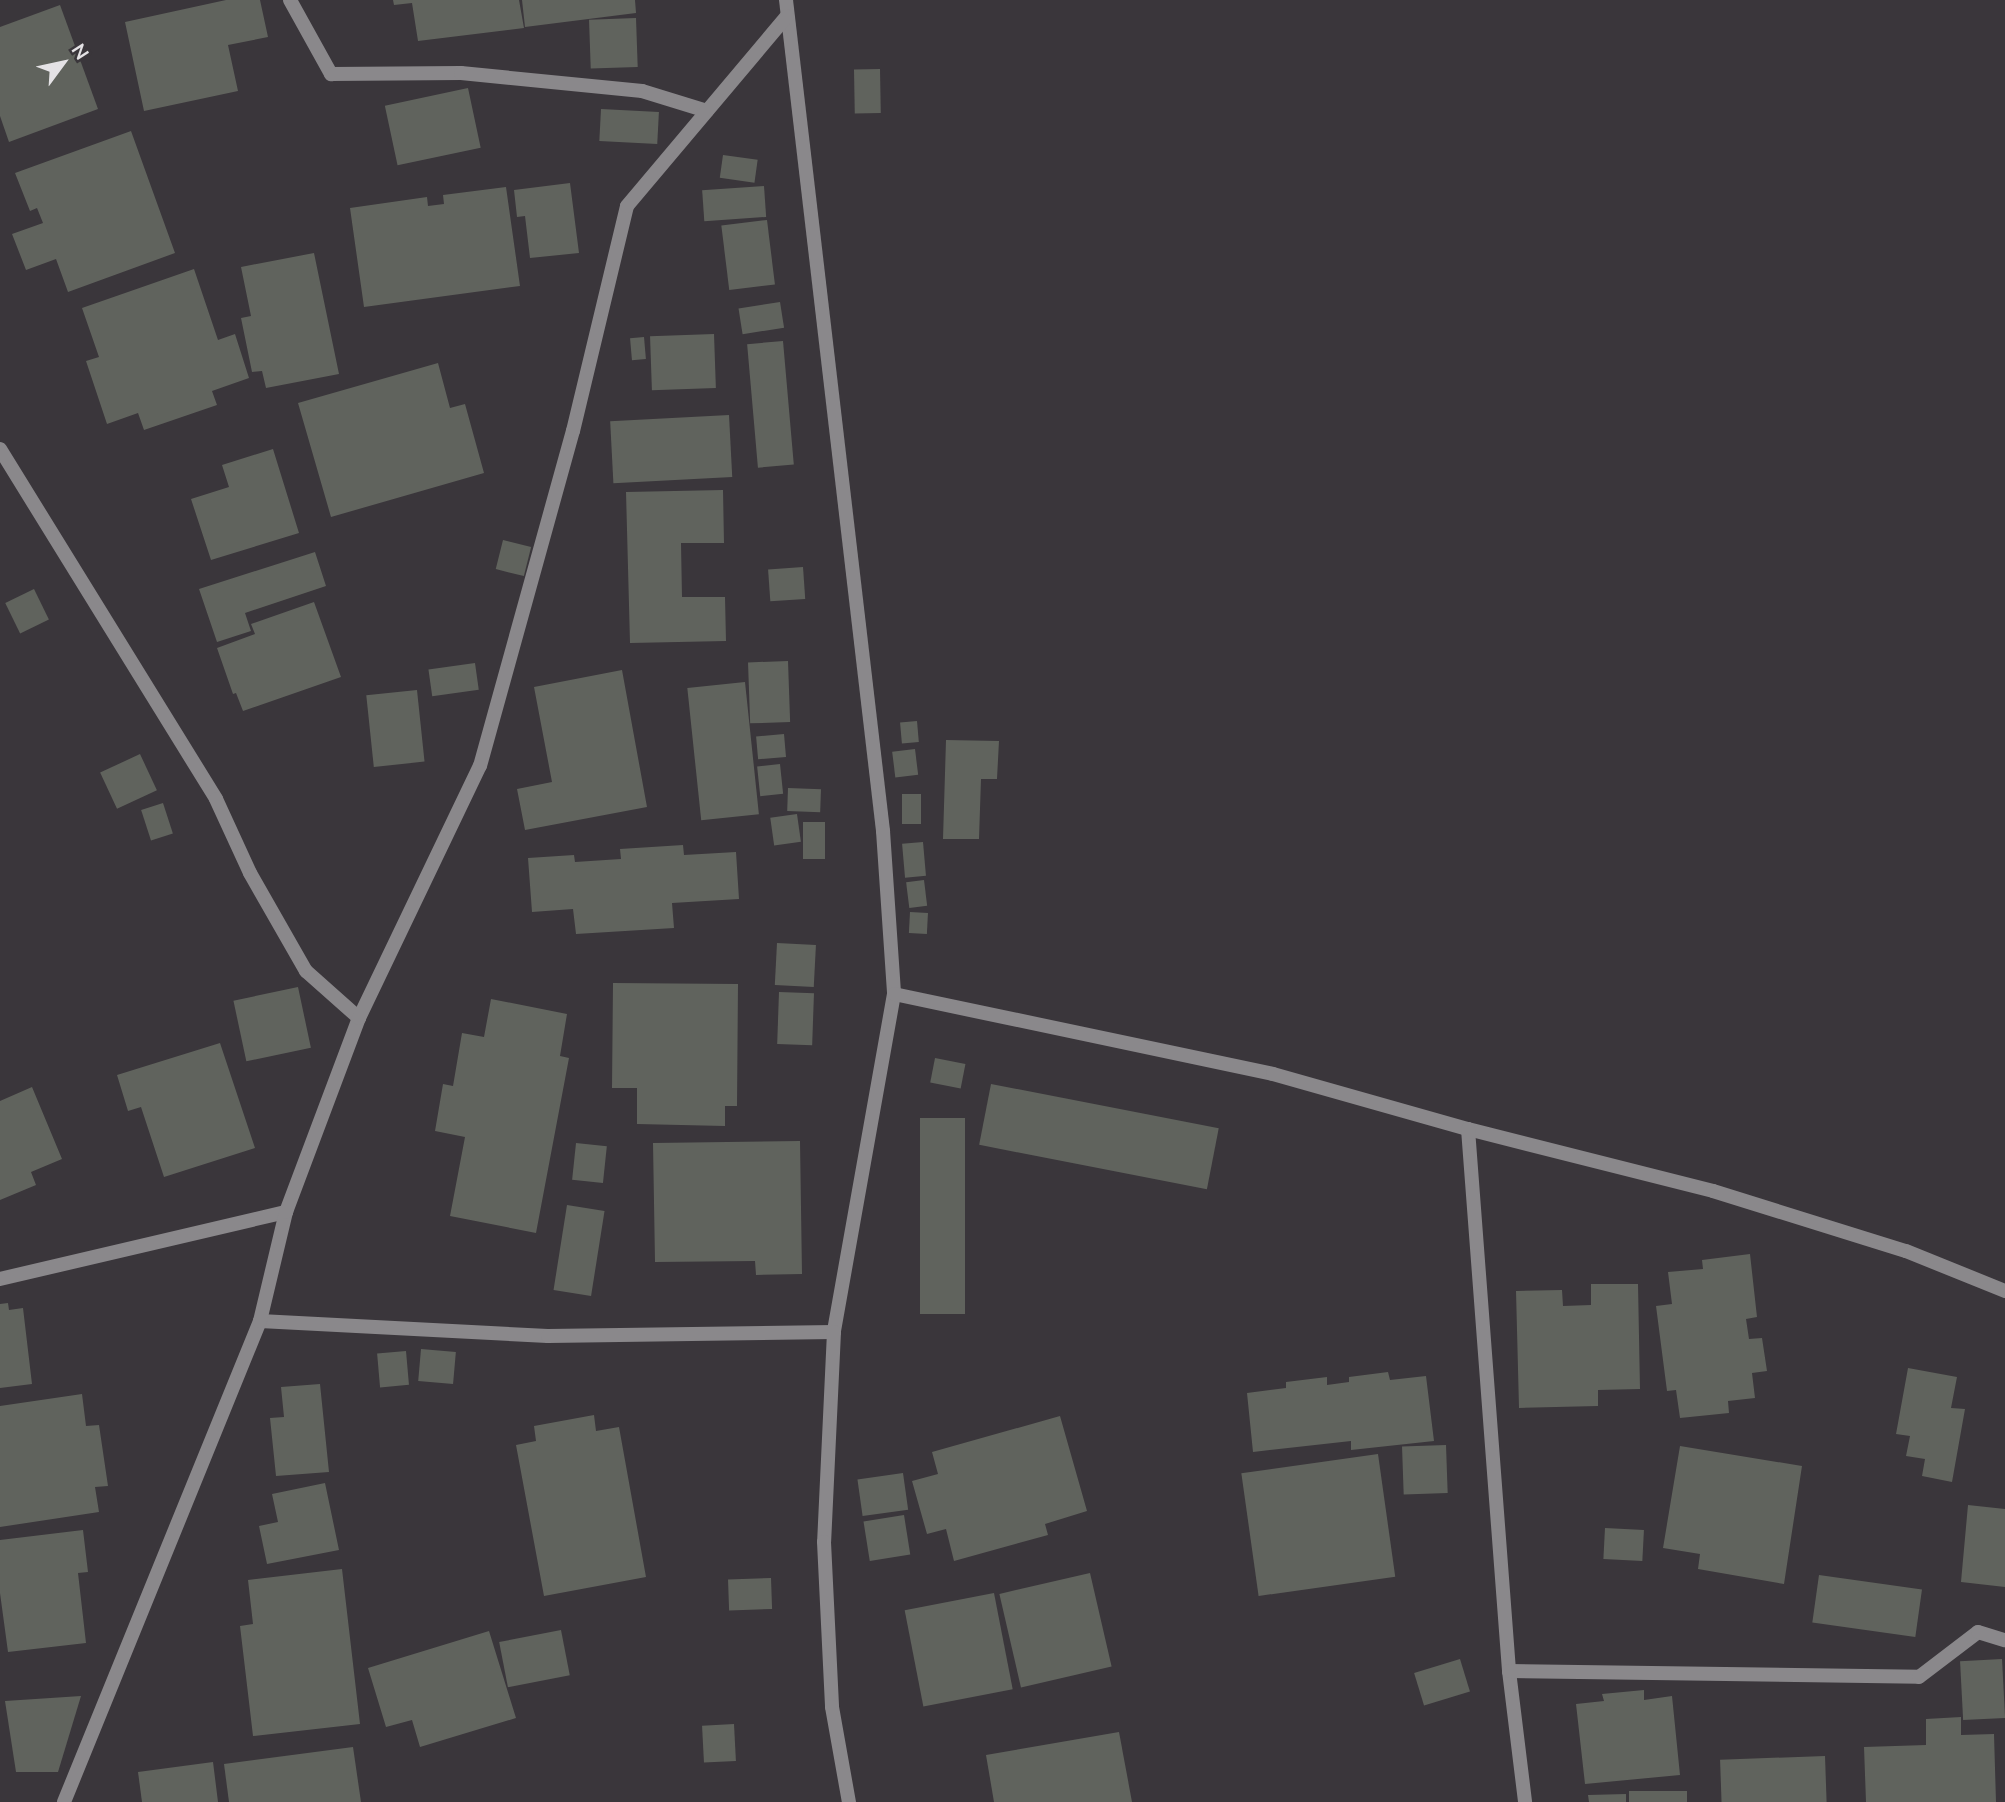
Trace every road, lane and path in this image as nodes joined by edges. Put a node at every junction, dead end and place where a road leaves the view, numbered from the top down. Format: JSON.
{"nodes":[{"id":1,"x":290,"y":0,"type":"edge"},
{"id":2,"x":786,"y":0,"type":"edge"},
{"id":3,"x":787,"y":16,"type":"junction"},
{"id":4,"x":707,"y":111,"type":"junction"},
{"id":5,"x":0,"y":449,"type":"edge"},
{"id":6,"x":894,"y":994,"type":"junction"},
{"id":7,"x":359,"y":1018,"type":"junction"},
{"id":8,"x":1468,"y":1129,"type":"junction"},
{"id":9,"x":286,"y":1212,"type":"junction"},
{"id":10,"x":0,"y":1279,"type":"edge"},
{"id":11,"x":2005,"y":1292,"type":"edge"},
{"id":12,"x":261,"y":1321,"type":"junction"},
{"id":13,"x":834,"y":1332,"type":"junction"},
{"id":14,"x":2005,"y":1640,"type":"edge"},
{"id":15,"x":1509,"y":1671,"type":"junction"},
{"id":16,"x":64,"y":1802,"type":"edge"},
{"id":17,"x":849,"y":1802,"type":"edge"},
{"id":18,"x":1525,"y":1802,"type":"edge"}],
"edges":[{"from":1,"to":4,"type":"street"},
{"from":2,"to":3,"type":"street"},
{"from":3,"to":4,"type":"street"},
{"from":3,"to":6,"type":"street"},
{"from":4,"to":7,"type":"street"},
{"from":5,"to":7,"type":"street"},
{"from":6,"to":8,"type":"street"},
{"from":6,"to":13,"type":"street"},
{"from":7,"to":9,"type":"street"},
{"from":8,"to":11,"type":"street"},
{"from":8,"to":15,"type":"street"},
{"from":9,"to":10,"type":"street"},
{"from":9,"to":12,"type":"street"},
{"from":12,"to":13,"type":"street"},
{"from":12,"to":16,"type":"street"},
{"from":13,"to":17,"type":"street"},
{"from":14,"to":15,"type":"street"},
{"from":15,"to":18,"type":"street"}]}
